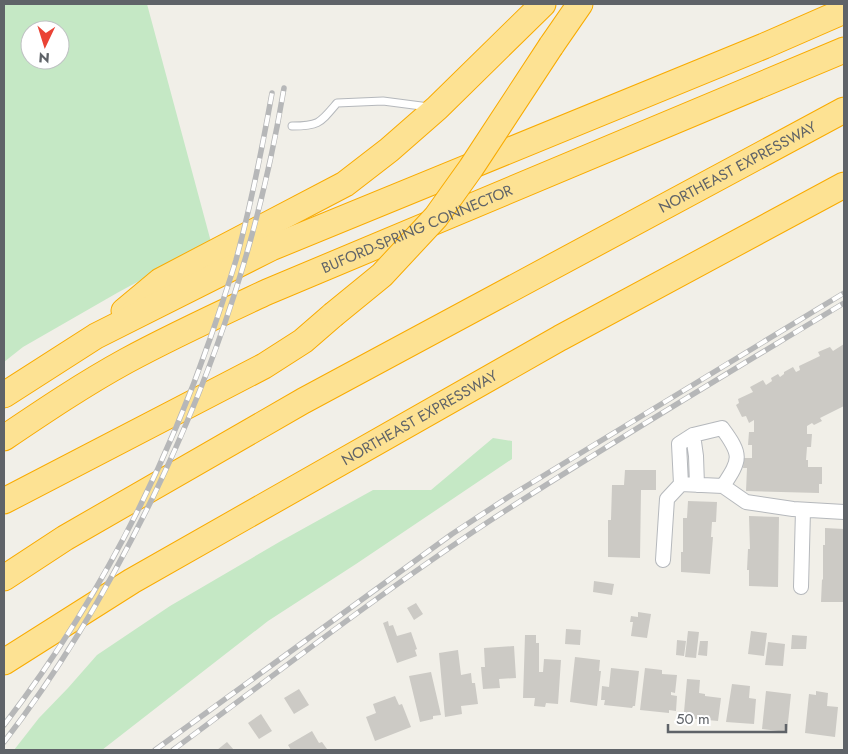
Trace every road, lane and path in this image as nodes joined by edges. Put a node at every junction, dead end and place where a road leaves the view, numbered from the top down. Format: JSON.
{"nodes":[{"id":1,"x":543,"y":4,"type":"edge"},
{"id":2,"x":580,"y":4,"type":"edge"},
{"id":3,"x":844,"y":11,"type":"edge"},
{"id":4,"x":844,"y":50,"type":"edge"},
{"id":5,"x":437,"y":108,"type":"junction"},
{"id":6,"x":844,"y":110,"type":"edge"},
{"id":7,"x":292,"y":126,"type":"dead end"},
{"id":8,"x":844,"y":185,"type":"edge"},
{"id":9,"x":96,"y":336,"type":"junction"},
{"id":10,"x":4,"y":395,"type":"edge"},
{"id":11,"x":693,"y":435,"type":"junction"},
{"id":12,"x":4,"y":438,"type":"edge"},
{"id":13,"x":681,"y":484,"type":"junction"},
{"id":14,"x":697,"y":485,"type":"junction"},
{"id":15,"x":723,"y":486,"type":"junction"},
{"id":16,"x":4,"y":501,"type":"edge"},
{"id":17,"x":803,"y":510,"type":"junction"},
{"id":18,"x":844,"y":512,"type":"edge"},
{"id":19,"x":663,"y":560,"type":"dead end"},
{"id":20,"x":4,"y":578,"type":"edge"},
{"id":21,"x":800,"y":587,"type":"dead end"},
{"id":22,"x":4,"y":662,"type":"edge"}],
"edges":[{"from":1,"to":5,"type":"highway"},
{"from":2,"to":16,"type":"highway","bridge":true},
{"from":3,"to":9,"type":"highway"},
{"from":4,"to":12,"type":"highway","name":"BUFORD-SPRING CONNECTOR"},
{"from":5,"to":7,"type":"lane"},
{"from":5,"to":9,"type":"highway"},
{"from":6,"to":20,"type":"highway","name":"NORTHEAST EXPRESSWAY"},
{"from":8,"to":22,"type":"highway","name":"NORTHEAST EXPRESSWAY"},
{"from":9,"to":10,"type":"highway"},
{"from":11,"to":13,"type":"street"},
{"from":11,"to":14,"type":"street"},
{"from":11,"to":15,"type":"street"},
{"from":13,"to":14,"type":"street"},
{"from":13,"to":19,"type":"street"},
{"from":14,"to":15,"type":"street"},
{"from":15,"to":17,"type":"street"},
{"from":17,"to":18,"type":"street"},
{"from":17,"to":21,"type":"street"}]}
